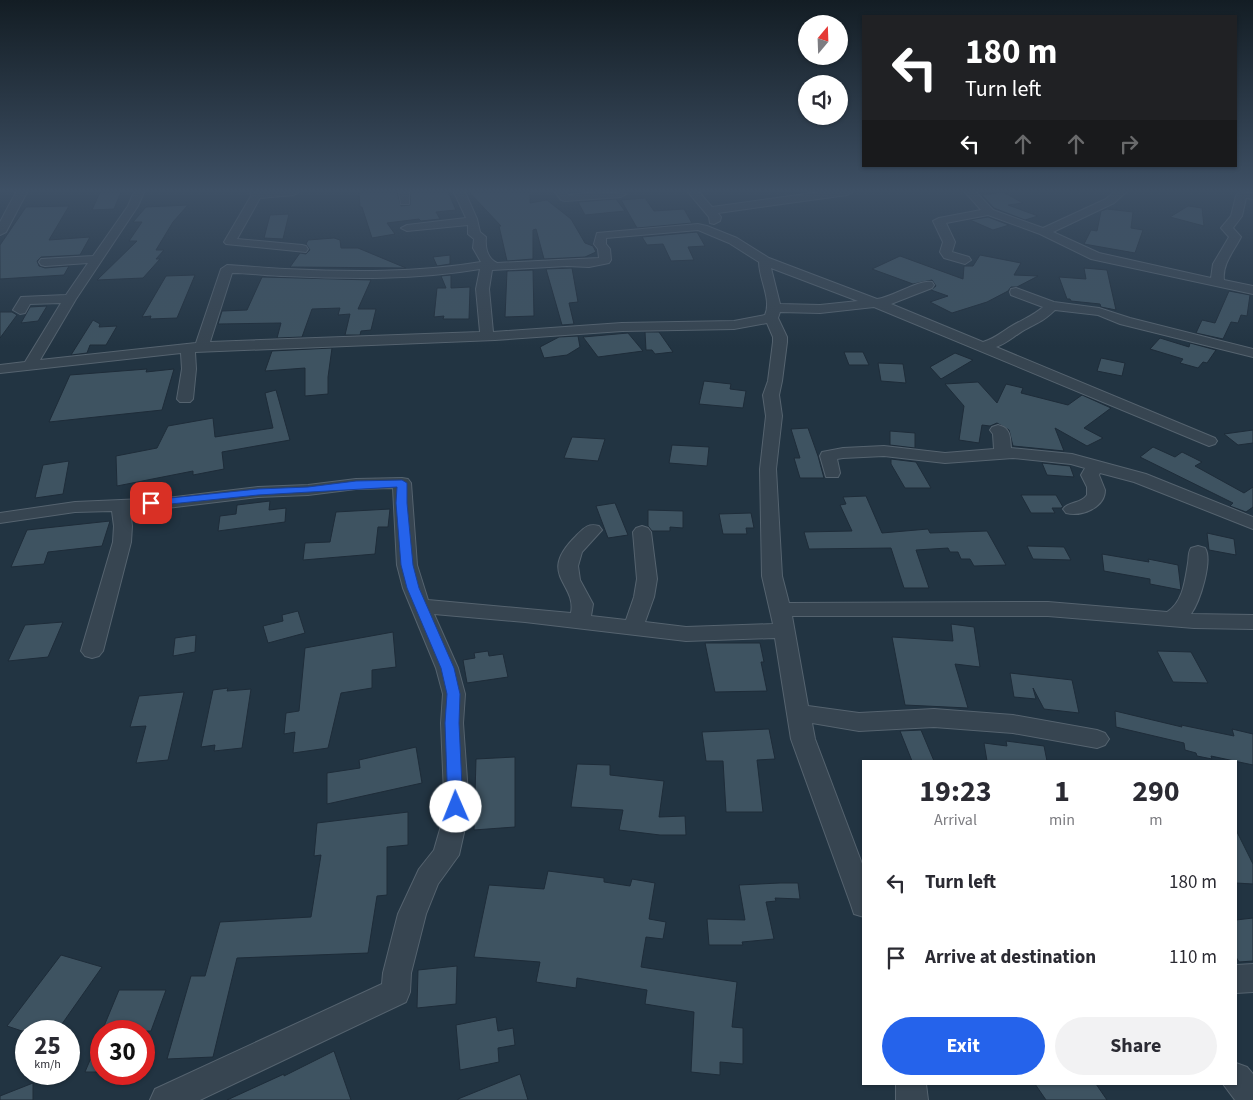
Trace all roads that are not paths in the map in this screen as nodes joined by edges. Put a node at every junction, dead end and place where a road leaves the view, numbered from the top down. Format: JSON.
{"nodes":[{"id":1,"x":106,"y":243,"type":"edge"},
{"id":2,"x":244,"y":243,"type":"edge"},
{"id":3,"x":479,"y":243,"type":"edge"},
{"id":4,"x":600,"y":243,"type":"edge"},
{"id":5,"x":737,"y":243,"type":"edge"},
{"id":6,"x":949,"y":243,"type":"edge"},
{"id":7,"x":1068,"y":243,"type":"edge"},
{"id":8,"x":1232,"y":243,"type":"edge"},
{"id":9,"x":302,"y":249,"type":"dead end"},
{"id":10,"x":96,"y":258,"type":"junction"},
{"id":11,"x":965,"y":260,"type":"dead end"},
{"id":12,"x":764,"y":261,"type":"junction"},
{"id":13,"x":45,"y":262,"type":"dead end"},
{"id":14,"x":489,"y":264,"type":"junction"},
{"id":15,"x":1218,"y":283,"type":"junction"},
{"id":16,"x":928,"y":285,"type":"dead end"},
{"id":17,"x":1253,"y":290,"type":"edge"},
{"id":18,"x":1016,"y":292,"type":"dead end"},
{"id":19,"x":70,"y":299,"type":"junction"},
{"id":20,"x":874,"y":302,"type":"junction"},
{"id":21,"x":1052,"y":306,"type":"junction"},
{"id":22,"x":20,"y":310,"type":"dead end"},
{"id":23,"x":773,"y":313,"type":"junction"},
{"id":24,"x":487,"y":336,"type":"junction"},
{"id":25,"x":983,"y":347,"type":"junction"},
{"id":26,"x":195,"y":348,"type":"junction"},
{"id":27,"x":1253,"y":353,"type":"edge"},
{"id":28,"x":30,"y":365,"type":"junction"},
{"id":29,"x":0,"y":369,"type":"edge"},
{"id":30,"x":184,"y":399,"type":"dead end"},
{"id":31,"x":998,"y":430,"type":"dead end"},
{"id":32,"x":1209,"y":441,"type":"dead end"},
{"id":33,"x":1075,"y":447,"type":"dead end"},
{"id":34,"x":1003,"y":453,"type":"junction"},
{"id":35,"x":1090,"y":465,"type":"junction"},
{"id":36,"x":832,"y":473,"type":"dead end"},
{"id":37,"x":120,"y":504,"type":"junction"},
{"id":38,"x":1072,"y":509,"type":"dead end"},
{"id":39,"x":0,"y":518,"type":"edge"},
{"id":40,"x":1253,"y":523,"type":"edge"},
{"id":41,"x":593,"y":530,"type":"dead end"},
{"id":42,"x":642,"y":532,"type":"dead end"},
{"id":43,"x":1198,"y":552,"type":"dead end"},
{"id":44,"x":421,"y":606,"type":"junction"},
{"id":45,"x":780,"y":609,"type":"junction"},
{"id":46,"x":1172,"y":619,"type":"junction"},
{"id":47,"x":580,"y":621,"type":"junction"},
{"id":48,"x":1253,"y":622,"type":"edge"},
{"id":49,"x":633,"y":627,"type":"junction"},
{"id":50,"x":783,"y":631,"type":"junction"},
{"id":51,"x":92,"y":651,"type":"dead end"},
{"id":52,"x":799,"y":713,"type":"junction"},
{"id":53,"x":1096,"y":739,"type":"dead end"},
{"id":54,"x":862,"y":900,"type":"edge"},
{"id":55,"x":1253,"y":978,"type":"edge"},
{"id":56,"x":1237,"y":979,"type":"edge"},
{"id":57,"x":1237,"y":1079,"type":"edge"},
{"id":58,"x":910,"y":1085,"type":"edge"},
{"id":59,"x":1253,"y":1097,"type":"edge"},
{"id":60,"x":166,"y":1100,"type":"edge"},
{"id":61,"x":912,"y":1100,"type":"edge"}],
"edges":[{"from":1,"to":10,"type":"street"},
{"from":2,"to":9,"type":"street"},
{"from":3,"to":14,"type":"street"},
{"from":4,"to":14,"type":"street"},
{"from":5,"to":12,"type":"street"},
{"from":6,"to":11,"type":"street"},
{"from":7,"to":15,"type":"street"},
{"from":8,"to":15,"type":"street"},
{"from":10,"to":13,"type":"street"},
{"from":10,"to":19,"type":"street"},
{"from":12,"to":20,"type":"street"},
{"from":12,"to":23,"type":"street"},
{"from":14,"to":24,"type":"street"},
{"from":14,"to":26,"type":"street"},
{"from":15,"to":17,"type":"street"},
{"from":16,"to":20,"type":"street"},
{"from":18,"to":21,"type":"street"},
{"from":19,"to":22,"type":"street"},
{"from":19,"to":28,"type":"street"},
{"from":20,"to":23,"type":"street"},
{"from":20,"to":25,"type":"street"},
{"from":21,"to":25,"type":"street"},
{"from":21,"to":27,"type":"street"},
{"from":23,"to":24,"type":"street"},
{"from":23,"to":45,"type":"street"},
{"from":24,"to":26,"type":"street"},
{"from":25,"to":32,"type":"street"},
{"from":26,"to":28,"type":"street"},
{"from":26,"to":30,"type":"street"},
{"from":28,"to":29,"type":"street"},
{"from":31,"to":34,"type":"street"},
{"from":33,"to":35,"type":"street"},
{"from":34,"to":35,"type":"street"},
{"from":34,"to":36,"type":"street"},
{"from":35,"to":38,"type":"street"},
{"from":35,"to":40,"type":"street"},
{"from":37,"to":39,"type":"street"},
{"from":37,"to":44,"type":"street"},
{"from":37,"to":51,"type":"street"},
{"from":41,"to":47,"type":"street"},
{"from":42,"to":49,"type":"street"},
{"from":43,"to":46,"type":"street"},
{"from":44,"to":47,"type":"street"},
{"from":44,"to":60,"type":"street"},
{"from":45,"to":46,"type":"street"},
{"from":45,"to":50,"type":"street"},
{"from":46,"to":48,"type":"street"},
{"from":47,"to":49,"type":"street"},
{"from":49,"to":50,"type":"street"},
{"from":50,"to":52,"type":"street"},
{"from":52,"to":53,"type":"street"},
{"from":52,"to":54,"type":"street"},
{"from":55,"to":56,"type":"street"},
{"from":57,"to":59,"type":"street"},
{"from":58,"to":61,"type":"street"}]}
